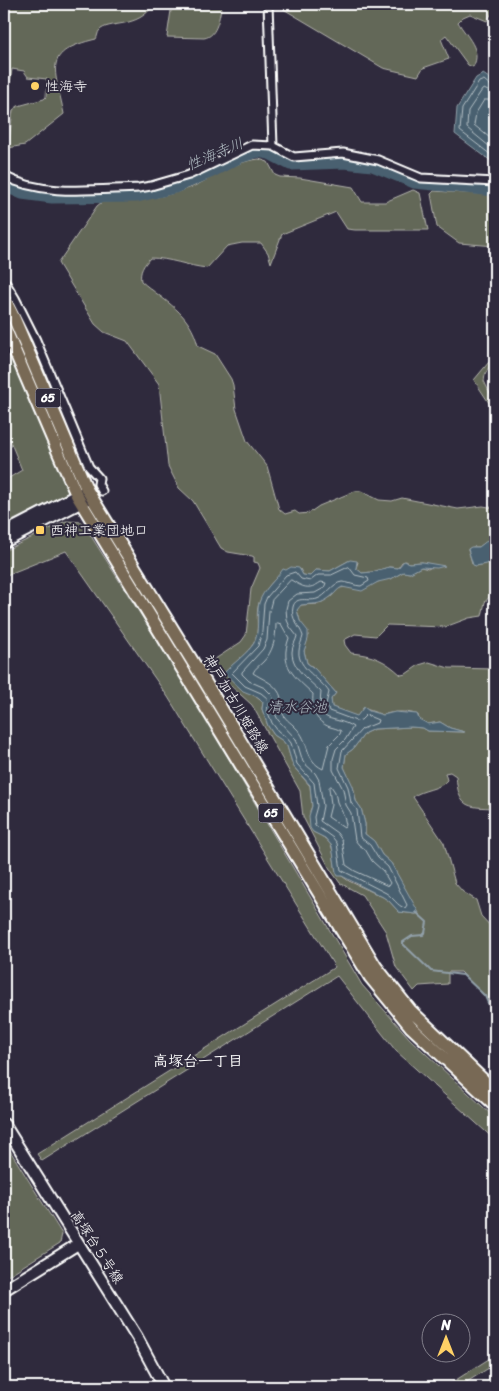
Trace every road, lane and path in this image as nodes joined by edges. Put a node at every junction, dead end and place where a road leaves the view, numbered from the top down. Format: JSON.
{"nodes":[{"id":1,"x":268,"y":4,"type":"edge"},
{"id":2,"x":273,"y":146,"type":"junction"},
{"id":3,"x":4,"y":176,"type":"edge"},
{"id":4,"x":495,"y":182,"type":"edge"},
{"id":5,"x":4,"y":280,"type":"edge"},
{"id":6,"x":4,"y":298,"type":"edge"},
{"id":7,"x":4,"y":326,"type":"edge"},
{"id":8,"x":98,"y":484,"type":"junction"},
{"id":9,"x":102,"y":491,"type":"dead end"},
{"id":10,"x":84,"y":497,"type":"junction"},
{"id":11,"x":4,"y":533,"type":"edge"},
{"id":12,"x":4,"y":542,"type":"edge"},
{"id":13,"x":495,"y":1091,"type":"edge"},
{"id":14,"x":495,"y":1106,"type":"edge"},
{"id":15,"x":4,"y":1124,"type":"edge"},
{"id":16,"x":78,"y":1244,"type":"junction"},
{"id":17,"x":4,"y":1290,"type":"edge"},
{"id":18,"x":164,"y":1387,"type":"edge"}],
"edges":[{"from":1,"to":2,"type":"street"},
{"from":2,"to":3,"type":"street"},
{"from":2,"to":4,"type":"street"},
{"from":5,"to":8,"type":"street"},
{"from":6,"to":10,"type":"main road","name":"神戸加古川姫路線","number":"65"},
{"from":7,"to":10,"type":"main road","name":"神戸加古川姫路線","number":"65"},
{"from":8,"to":9,"type":"street"},
{"from":8,"to":10,"type":"street"},
{"from":10,"to":11,"type":"street"},
{"from":10,"to":12,"type":"street"},
{"from":10,"to":13,"type":"main road","name":"神戸加古川姫路線","number":"65"},
{"from":10,"to":14,"type":"main road","name":"神戸加古川姫路線","number":"65"},
{"from":15,"to":16,"type":"street","name":"高塚台５号線"},
{"from":16,"to":17,"type":"street"},
{"from":16,"to":18,"type":"street","name":"高塚台５号線"}]}
